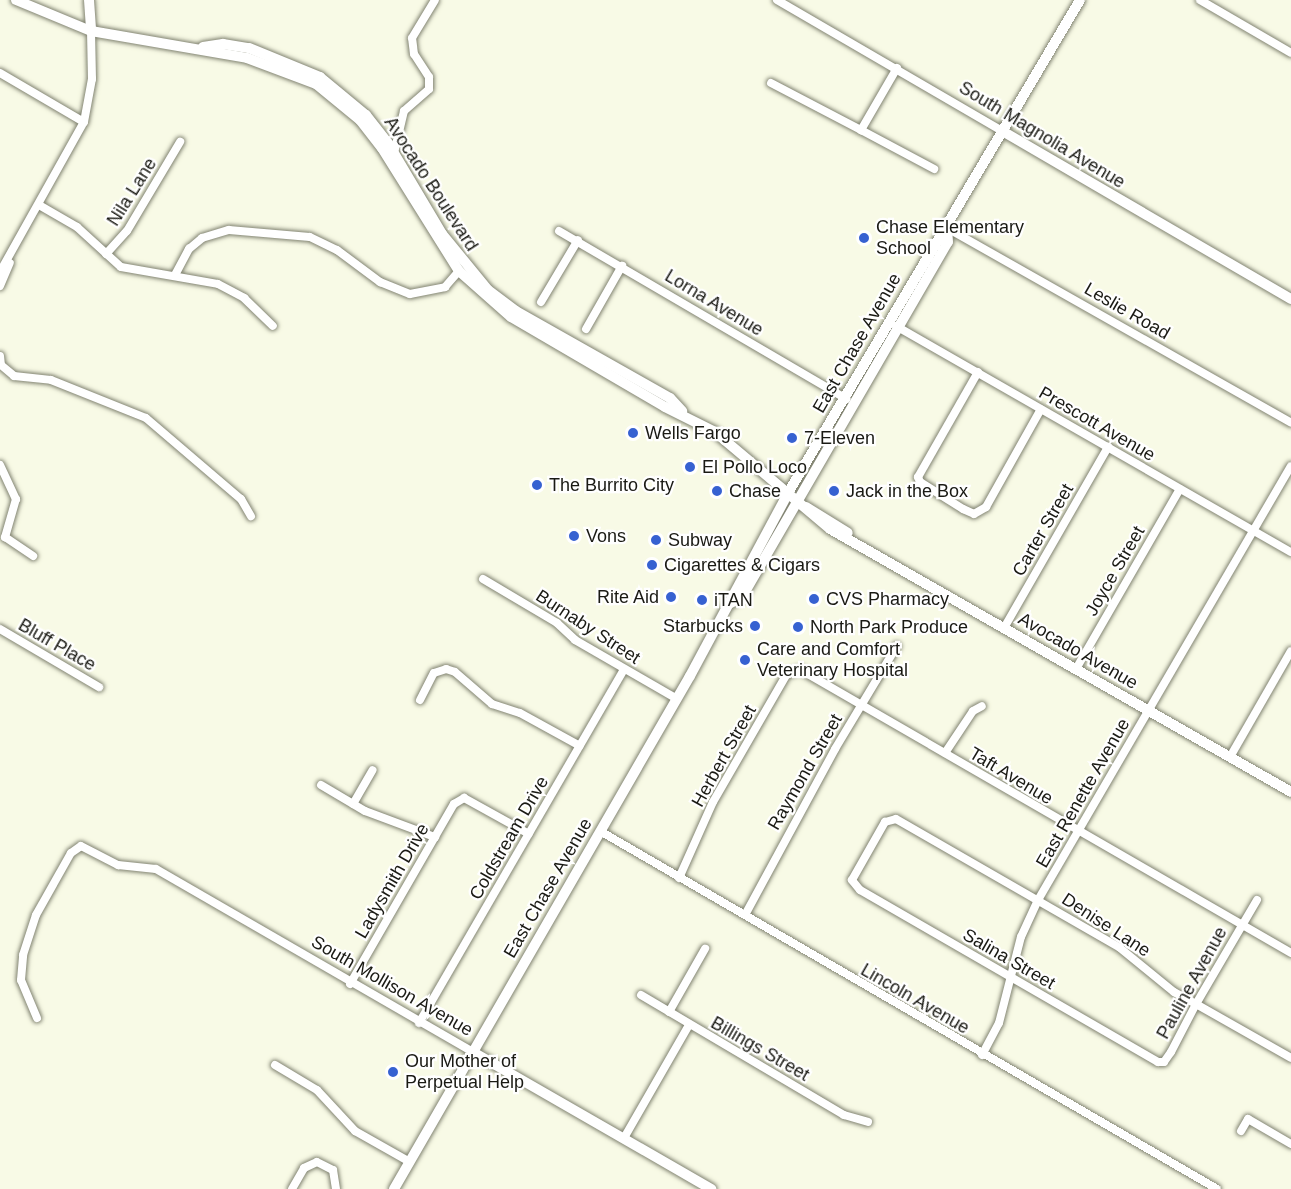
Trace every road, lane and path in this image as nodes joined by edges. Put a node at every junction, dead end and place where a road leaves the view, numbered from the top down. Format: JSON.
{"nodes":[{"id":1,"x":16,"y":0,"type":"edge"},
{"id":2,"x":89,"y":0,"type":"edge"},
{"id":3,"x":435,"y":0,"type":"edge"},
{"id":4,"x":777,"y":0,"type":"edge"},
{"id":5,"x":1080,"y":0,"type":"edge"},
{"id":6,"x":1200,"y":0,"type":"edge"},
{"id":7,"x":91,"y":31,"type":"junction"},
{"id":8,"x":199,"y":47,"type":"junction"},
{"id":9,"x":1291,"y":53,"type":"edge"},
{"id":10,"x":897,"y":68,"type":"junction"},
{"id":11,"x":0,"y":73,"type":"edge"},
{"id":12,"x":771,"y":83,"type":"dead end"},
{"id":13,"x":84,"y":122,"type":"junction"},
{"id":14,"x":861,"y":130,"type":"junction"},
{"id":15,"x":1004,"y":132,"type":"junction"},
{"id":16,"x":180,"y":142,"type":"dead end"},
{"id":17,"x":394,"y":153,"type":"junction"},
{"id":18,"x":934,"y":170,"type":"dead end"},
{"id":19,"x":39,"y":205,"type":"junction"},
{"id":20,"x":947,"y":228,"type":"junction"},
{"id":21,"x":559,"y":231,"type":"dead end"},
{"id":22,"x":578,"y":240,"type":"junction"},
{"id":23,"x":106,"y":254,"type":"junction"},
{"id":24,"x":11,"y":256,"type":"junction"},
{"id":25,"x":622,"y":266,"type":"junction"},
{"id":26,"x":459,"y":271,"type":"junction"},
{"id":27,"x":0,"y":272,"type":"edge"},
{"id":28,"x":175,"y":275,"type":"junction"},
{"id":29,"x":0,"y":286,"type":"edge"},
{"id":30,"x":1291,"y":299,"type":"edge"},
{"id":31,"x":541,"y":302,"type":"dead end"},
{"id":32,"x":893,"y":324,"type":"junction"},
{"id":33,"x":273,"y":326,"type":"dead end"},
{"id":34,"x":586,"y":329,"type":"dead end"},
{"id":35,"x":0,"y":356,"type":"edge"},
{"id":36,"x":978,"y":372,"type":"junction"},
{"id":37,"x":849,"y":400,"type":"junction"},
{"id":38,"x":1041,"y":409,"type":"junction"},
{"id":39,"x":684,"y":414,"type":"junction"},
{"id":40,"x":1291,"y":423,"type":"edge"},
{"id":41,"x":1108,"y":447,"type":"junction"},
{"id":42,"x":0,"y":465,"type":"edge"},
{"id":43,"x":1291,"y":466,"type":"edge"},
{"id":44,"x":1180,"y":489,"type":"junction"},
{"id":45,"x":797,"y":500,"type":"junction"},
{"id":46,"x":251,"y":516,"type":"dead end"},
{"id":47,"x":1254,"y":531,"type":"junction"},
{"id":48,"x":1291,"y":552,"type":"edge"},
{"id":49,"x":33,"y":556,"type":"dead end"},
{"id":50,"x":483,"y":579,"type":"dead end"},
{"id":51,"x":1005,"y":628,"type":"junction"},
{"id":52,"x":0,"y":629,"type":"edge"},
{"id":53,"x":897,"y":646,"type":"dead end"},
{"id":54,"x":1291,"y":651,"type":"edge"},
{"id":55,"x":624,"y":669,"type":"junction"},
{"id":56,"x":1076,"y":669,"type":"junction"},
{"id":57,"x":811,"y":676,"type":"joint"},
{"id":58,"x":99,"y":687,"type":"dead end"},
{"id":59,"x":677,"y":699,"type":"junction"},
{"id":60,"x":420,"y":700,"type":"dead end"},
{"id":61,"x":860,"y":705,"type":"junction"},
{"id":62,"x":982,"y":706,"type":"dead end"},
{"id":63,"x":1150,"y":712,"type":"junction"},
{"id":64,"x":580,"y":746,"type":"junction"},
{"id":65,"x":945,"y":753,"type":"junction"},
{"id":66,"x":1230,"y":757,"type":"junction"},
{"id":67,"x":373,"y":770,"type":"dead end"},
{"id":68,"x":321,"y":785,"type":"dead end"},
{"id":69,"x":1291,"y":792,"type":"edge"},
{"id":70,"x":353,"y":804,"type":"junction"},
{"id":71,"x":600,"y":831,"type":"junction"},
{"id":72,"x":1077,"y":833,"type":"junction"},
{"id":73,"x":529,"y":834,"type":"junction"},
{"id":74,"x":435,"y":837,"type":"junction"},
{"id":75,"x":679,"y":878,"type":"junction"},
{"id":76,"x":860,"y":890,"type":"joint"},
{"id":77,"x":1038,"y":900,"type":"junction"},
{"id":78,"x":1257,"y":900,"type":"dead end"},
{"id":79,"x":745,"y":915,"type":"junction"},
{"id":80,"x":1242,"y":924,"type":"junction"},
{"id":81,"x":705,"y":949,"type":"dead end"},
{"id":82,"x":1291,"y":953,"type":"edge"},
{"id":83,"x":1011,"y":977,"type":"junction"},
{"id":84,"x":350,"y":984,"type":"junction"},
{"id":85,"x":641,"y":995,"type":"dead end"},
{"id":86,"x":1196,"y":1004,"type":"junction"},
{"id":87,"x":669,"y":1012,"type":"junction"},
{"id":88,"x":37,"y":1018,"type":"dead end"},
{"id":89,"x":419,"y":1023,"type":"junction"},
{"id":90,"x":689,"y":1025,"type":"junction"},
{"id":91,"x":473,"y":1052,"type":"junction"},
{"id":92,"x":1144,"y":1054,"type":"joint"},
{"id":93,"x":982,"y":1055,"type":"junction"},
{"id":94,"x":1291,"y":1058,"type":"edge"},
{"id":95,"x":276,"y":1065,"type":"dead end"},
{"id":96,"x":868,"y":1122,"type":"dead end"},
{"id":97,"x":1241,"y":1131,"type":"dead end"},
{"id":98,"x":624,"y":1138,"type":"junction"},
{"id":99,"x":1291,"y":1144,"type":"edge"},
{"id":100,"x":410,"y":1162,"type":"junction"},
{"id":101,"x":292,"y":1189,"type":"edge"},
{"id":102,"x":336,"y":1189,"type":"edge"},
{"id":103,"x":394,"y":1189,"type":"edge"},
{"id":104,"x":711,"y":1189,"type":"edge"},
{"id":105,"x":1217,"y":1189,"type":"edge"}],
"edges":[{"from":1,"to":7,"type":"main road","name":"Avocado Boulevard"},
{"from":2,"to":7,"type":"main road"},
{"from":3,"to":17,"type":"street"},
{"from":4,"to":10,"type":"street","name":"South Magnolia Avenue"},
{"from":5,"to":15,"type":"main road","name":"East Chase Avenue"},
{"from":6,"to":9,"type":"street"},
{"from":7,"to":8,"type":"main road","name":"Avocado Boulevard"},
{"from":7,"to":13,"type":"street"},
{"from":8,"to":17,"type":"main road","name":"Avocado Boulevard"},
{"from":8,"to":26,"type":"main road","name":"Avocado Boulevard"},
{"from":10,"to":14,"type":"street"},
{"from":10,"to":15,"type":"street","name":"South Magnolia Avenue"},
{"from":11,"to":13,"type":"street"},
{"from":12,"to":14,"type":"street"},
{"from":13,"to":19,"type":"street"},
{"from":14,"to":18,"type":"street"},
{"from":15,"to":20,"type":"main road","name":"East Chase Avenue"},
{"from":15,"to":30,"type":"main road","name":"South Magnolia Avenue"},
{"from":16,"to":23,"type":"street","name":"Nila Lane"},
{"from":17,"to":39,"type":"main road","name":"Avocado Boulevard"},
{"from":19,"to":23,"type":"street"},
{"from":19,"to":24,"type":"street"},
{"from":20,"to":32,"type":"main road","name":"East Chase Avenue"},
{"from":20,"to":40,"type":"street","name":"Leslie Road"},
{"from":21,"to":22,"type":"street","name":"Lorna Avenue"},
{"from":22,"to":25,"type":"street","name":"Lorna Avenue"},
{"from":22,"to":31,"type":"street"},
{"from":23,"to":28,"type":"street"},
{"from":24,"to":27,"type":"street"},
{"from":24,"to":29,"type":"street"},
{"from":25,"to":34,"type":"street"},
{"from":25,"to":37,"type":"street","name":"Lorna Avenue"},
{"from":26,"to":28,"type":"street"},
{"from":26,"to":39,"type":"main road","name":"Avocado Boulevard"},
{"from":28,"to":33,"type":"street"},
{"from":32,"to":36,"type":"street","name":"Prescott Avenue"},
{"from":32,"to":37,"type":"main road","name":"East Chase Avenue"},
{"from":35,"to":46,"type":"street"},
{"from":36,"to":38,"type":"street","name":"Prescott Avenue"},
{"from":36,"to":38,"type":"street"},
{"from":37,"to":45,"type":"main road","name":"East Chase Avenue"},
{"from":38,"to":41,"type":"street","name":"Prescott Avenue"},
{"from":39,"to":45,"type":"main road","name":"Avocado Boulevard"},
{"from":41,"to":44,"type":"street","name":"Prescott Avenue"},
{"from":41,"to":51,"type":"street","name":"Carter Street"},
{"from":42,"to":49,"type":"street"},
{"from":43,"to":47,"type":"street","name":"East Renette Avenue"},
{"from":44,"to":47,"type":"street","name":"Prescott Avenue"},
{"from":44,"to":56,"type":"street","name":"Joyce Street"},
{"from":45,"to":51,"type":"main road","name":"Avocado Avenue"},
{"from":45,"to":59,"type":"main road","name":"East Chase Avenue"},
{"from":47,"to":48,"type":"street","name":"Prescott Avenue"},
{"from":47,"to":63,"type":"street","name":"East Renette Avenue"},
{"from":50,"to":55,"type":"street","name":"Burnaby Street"},
{"from":51,"to":56,"type":"main road","name":"Avocado Avenue"},
{"from":52,"to":58,"type":"street","name":"Bluff Place"},
{"from":53,"to":61,"type":"street","name":"Raymond Street"},
{"from":54,"to":66,"type":"street"},
{"from":55,"to":59,"type":"street","name":"Burnaby Street"},
{"from":55,"to":64,"type":"street","name":"Coldstream Drive"},
{"from":56,"to":63,"type":"main road","name":"Avocado Avenue"},
{"from":57,"to":61,"type":"street","name":"Taft Avenue"},
{"from":57,"to":75,"type":"street","name":"Herbert Street"},
{"from":59,"to":71,"type":"main road","name":"East Chase Avenue"},
{"from":60,"to":64,"type":"street"},
{"from":61,"to":65,"type":"street","name":"Taft Avenue"},
{"from":61,"to":79,"type":"street","name":"Raymond Street"},
{"from":62,"to":65,"type":"street"},
{"from":63,"to":66,"type":"main road","name":"Avocado Avenue"},
{"from":63,"to":72,"type":"street","name":"East Renette Avenue"},
{"from":64,"to":73,"type":"street","name":"Coldstream Drive"},
{"from":65,"to":72,"type":"street","name":"Taft Avenue"},
{"from":66,"to":69,"type":"main road","name":"Avocado Avenue"},
{"from":67,"to":70,"type":"street"},
{"from":68,"to":70,"type":"street"},
{"from":70,"to":74,"type":"street"},
{"from":71,"to":75,"type":"street","name":"Lincoln Avenue"},
{"from":71,"to":91,"type":"main road","name":"East Chase Avenue"},
{"from":72,"to":77,"type":"street","name":"East Renette Avenue"},
{"from":72,"to":80,"type":"street","name":"Taft Avenue"},
{"from":73,"to":74,"type":"street","name":"Ladysmith Drive"},
{"from":73,"to":89,"type":"street","name":"Coldstream Drive"},
{"from":74,"to":84,"type":"street","name":"Ladysmith Drive"},
{"from":75,"to":79,"type":"street","name":"Lincoln Avenue"},
{"from":76,"to":77,"type":"street","name":"Denise Lane"},
{"from":76,"to":83,"type":"street","name":"Salina Street"},
{"from":77,"to":83,"type":"street","name":"East Renette Avenue"},
{"from":77,"to":86,"type":"street","name":"Denise Lane"},
{"from":78,"to":80,"type":"street","name":"Pauline Avenue"},
{"from":79,"to":93,"type":"street","name":"Lincoln Avenue"},
{"from":80,"to":82,"type":"street","name":"Taft Avenue"},
{"from":80,"to":86,"type":"street","name":"Pauline Avenue"},
{"from":81,"to":87,"type":"street"},
{"from":83,"to":92,"type":"street","name":"Salina Street"},
{"from":83,"to":93,"type":"street","name":"East Renette Avenue"},
{"from":84,"to":88,"type":"street","name":"South Mollison Avenue"},
{"from":84,"to":89,"type":"street","name":"South Mollison Avenue"},
{"from":85,"to":87,"type":"street","name":"Billings Street"},
{"from":86,"to":92,"type":"street","name":"Pauline Avenue"},
{"from":86,"to":94,"type":"street","name":"Denise Lane"},
{"from":87,"to":90,"type":"street","name":"Billings Street"},
{"from":89,"to":91,"type":"street","name":"South Mollison Avenue"},
{"from":90,"to":96,"type":"street","name":"Billings Street"},
{"from":90,"to":98,"type":"street"},
{"from":91,"to":98,"type":"main road","name":"South Mollison Avenue"},
{"from":91,"to":100,"type":"main road","name":"East Chase Avenue"},
{"from":93,"to":105,"type":"street","name":"Lincoln Avenue"},
{"from":95,"to":100,"type":"street"},
{"from":97,"to":99,"type":"street"},
{"from":98,"to":104,"type":"main road","name":"South Mollison Avenue"},
{"from":100,"to":103,"type":"main road","name":"East Chase Avenue"},
{"from":101,"to":102,"type":"street"}]}
